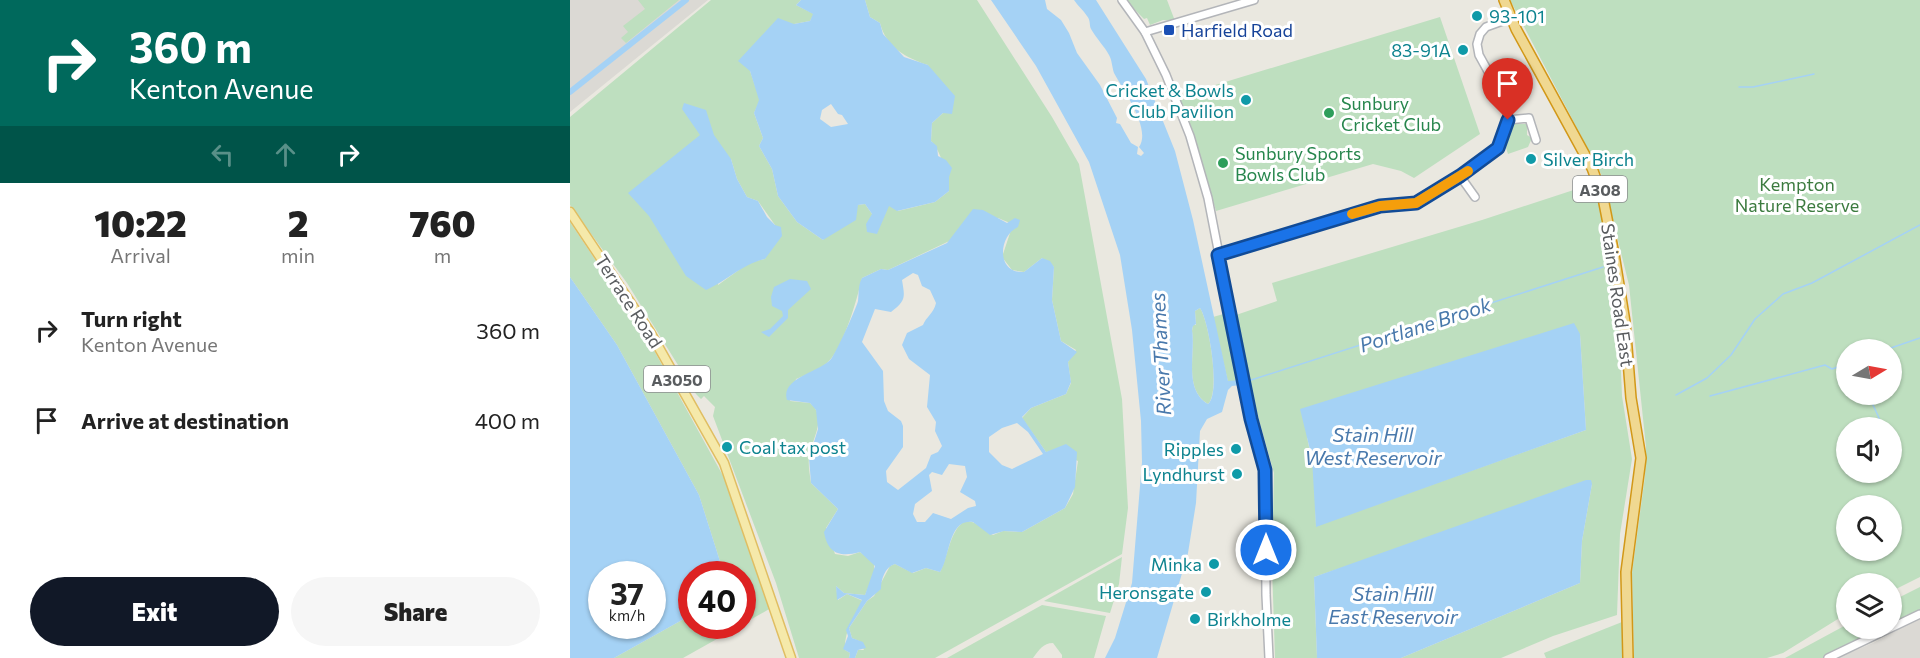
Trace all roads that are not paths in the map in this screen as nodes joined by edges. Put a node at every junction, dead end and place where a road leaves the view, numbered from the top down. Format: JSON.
{"nodes":[{"id":1,"x":1122,"y":0,"type":"edge"},
{"id":2,"x":1254,"y":0,"type":"edge"},
{"id":3,"x":1504,"y":0,"type":"edge"},
{"id":4,"x":1511,"y":18,"type":"junction"},
{"id":5,"x":1145,"y":32,"type":"junction"},
{"id":6,"x":1508,"y":120,"type":"junction"},
{"id":7,"x":1536,"y":140,"type":"dead end"},
{"id":8,"x":1460,"y":176,"type":"junction"},
{"id":9,"x":1475,"y":197,"type":"dead end"},
{"id":10,"x":570,"y":212,"type":"edge"},
{"id":11,"x":1218,"y":255,"type":"junction"},
{"id":12,"x":1920,"y":614,"type":"edge"},
{"id":13,"x":791,"y":658,"type":"edge"},
{"id":14,"x":1269,"y":658,"type":"edge"},
{"id":15,"x":1628,"y":658,"type":"edge"},
{"id":16,"x":1828,"y":658,"type":"edge"}],
"edges":[{"from":1,"to":5,"type":"street"},
{"from":2,"to":5,"type":"street"},
{"from":3,"to":4,"type":"highway","name":"Staines Road East","number":"A308"},
{"from":4,"to":6,"type":"street"},
{"from":4,"to":15,"type":"highway","name":"Staines Road East","number":"A308"},
{"from":5,"to":11,"type":"street"},
{"from":6,"to":7,"type":"street"},
{"from":6,"to":8,"type":"street"},
{"from":8,"to":9,"type":"street"},
{"from":8,"to":11,"type":"street"},
{"from":10,"to":13,"type":"main road","name":"Terrace Road","number":"A3050"},
{"from":11,"to":14,"type":"street"},
{"from":12,"to":16,"type":"street"}]}
